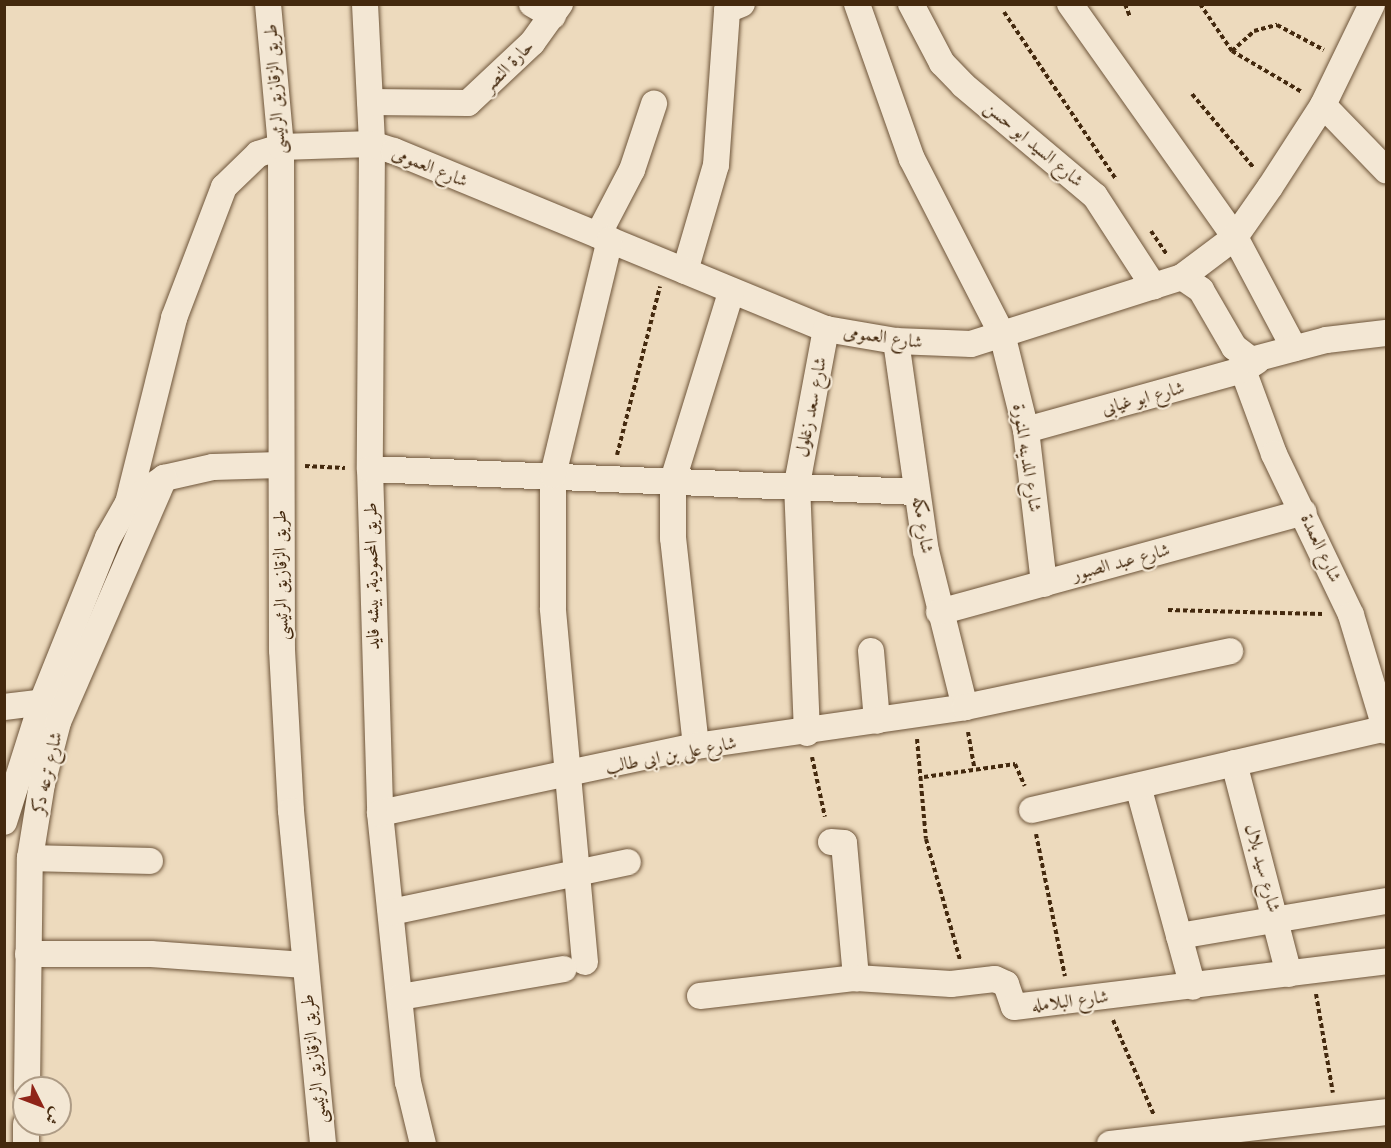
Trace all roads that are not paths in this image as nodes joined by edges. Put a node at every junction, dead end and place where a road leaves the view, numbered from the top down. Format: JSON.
{"nodes":[{"id":1,"x":268,"y":4,"type":"edge"},
{"id":2,"x":365,"y":4,"type":"edge"},
{"id":3,"x":742,"y":4,"type":"edge"},
{"id":4,"x":857,"y":4,"type":"edge"},
{"id":5,"x":911,"y":4,"type":"edge"},
{"id":6,"x":1070,"y":4,"type":"edge"},
{"id":7,"x":1372,"y":4,"type":"edge"},
{"id":8,"x":548,"y":8,"type":"edge"},
{"id":9,"x":370,"y":102,"type":"junction"},
{"id":10,"x":654,"y":104,"type":"dead end"},
{"id":11,"x":1323,"y":105,"type":"junction"},
{"id":12,"x":366,"y":144,"type":"junction"},
{"id":13,"x":289,"y":147,"type":"junction"},
{"id":14,"x":1386,"y":170,"type":"edge"},
{"id":15,"x":1235,"y":237,"type":"junction"},
{"id":16,"x":604,"y":238,"type":"junction"},
{"id":17,"x":676,"y":268,"type":"junction"},
{"id":18,"x":1182,"y":277,"type":"junction"},
{"id":19,"x":1154,"y":287,"type":"junction"},
{"id":20,"x":730,"y":293,"type":"junction"},
{"id":21,"x":826,"y":329,"type":"junction"},
{"id":22,"x":1386,"y":333,"type":"edge"},
{"id":23,"x":1002,"y":334,"type":"junction"},
{"id":24,"x":896,"y":341,"type":"junction"},
{"id":25,"x":1294,"y":348,"type":"junction"},
{"id":26,"x":1250,"y":365,"type":"junction"},
{"id":27,"x":1026,"y":430,"type":"junction"},
{"id":28,"x":280,"y":465,"type":"junction"},
{"id":29,"x":370,"y":469,"type":"junction"},
{"id":30,"x":553,"y":475,"type":"junction"},
{"id":31,"x":164,"y":478,"type":"junction"},
{"id":32,"x":673,"y":480,"type":"junction"},
{"id":33,"x":796,"y":484,"type":"junction"},
{"id":34,"x":917,"y":492,"type":"junction"},
{"id":35,"x":128,"y":502,"type":"junction"},
{"id":36,"x":1304,"y":512,"type":"junction"},
{"id":37,"x":1044,"y":584,"type":"junction"},
{"id":38,"x":939,"y":612,"type":"junction"},
{"id":39,"x":871,"y":651,"type":"dead end"},
{"id":40,"x":1230,"y":651,"type":"dead end"},
{"id":41,"x":42,"y":702,"type":"junction"},
{"id":42,"x":4,"y":707,"type":"edge"},
{"id":43,"x":965,"y":707,"type":"junction"},
{"id":44,"x":877,"y":721,"type":"junction"},
{"id":45,"x":1386,"y":729,"type":"edge"},
{"id":46,"x":807,"y":733,"type":"junction"},
{"id":47,"x":696,"y":746,"type":"junction"},
{"id":48,"x":1234,"y":763,"type":"junction"},
{"id":49,"x":565,"y":777,"type":"junction"},
{"id":50,"x":1138,"y":786,"type":"junction"},
{"id":51,"x":1032,"y":810,"type":"road end"},
{"id":52,"x":380,"y":813,"type":"junction"},
{"id":53,"x":4,"y":822,"type":"edge"},
{"id":54,"x":831,"y":842,"type":"road end"},
{"id":55,"x":30,"y":858,"type":"junction"},
{"id":56,"x":150,"y":861,"type":"dead end"},
{"id":57,"x":628,"y":862,"type":"dead end"},
{"id":58,"x":575,"y":870,"type":"junction"},
{"id":59,"x":1386,"y":901,"type":"edge"},
{"id":60,"x":391,"y":912,"type":"junction"},
{"id":61,"x":1277,"y":921,"type":"junction"},
{"id":62,"x":1179,"y":936,"type":"junction"},
{"id":63,"x":28,"y":954,"type":"junction"},
{"id":64,"x":1386,"y":962,"type":"edge"},
{"id":65,"x":305,"y":965,"type":"junction"},
{"id":66,"x":1301,"y":972,"type":"junction"},
{"id":67,"x":856,"y":978,"type":"junction"},
{"id":68,"x":1193,"y":987,"type":"junction"},
{"id":69,"x":700,"y":996,"type":"dead end"},
{"id":70,"x":400,"y":997,"type":"junction"},
{"id":71,"x":27,"y":1076,"type":"edge"},
{"id":72,"x":1386,"y":1112,"type":"edge"},
{"id":73,"x":323,"y":1143,"type":"edge"},
{"id":74,"x":423,"y":1143,"type":"edge"},
{"id":75,"x":1110,"y":1143,"type":"edge"}],
"edges":[{"from":1,"to":13,"type":"street","name":"طريق الزقازيق الرئيسى"},
{"from":2,"to":9,"type":"street","name":"طريق المحمودية, بيشه فايد"},
{"from":3,"to":17,"type":"street"},
{"from":4,"to":23,"type":"street","name":"شارع المدينه المنورة"},
{"from":5,"to":19,"type":"street","name":"شارع السيد ابو حسن"},
{"from":6,"to":15,"type":"street"},
{"from":7,"to":11,"type":"street","name":"شارع العمومى"},
{"from":8,"to":9,"type":"street","name":"حارة النصر"},
{"from":9,"to":12,"type":"street","name":"طريق المحمودية, بيشه فايد"},
{"from":10,"to":16,"type":"street"},
{"from":11,"to":14,"type":"street"},
{"from":11,"to":15,"type":"street","name":"شارع العمومى"},
{"from":12,"to":13,"type":"street"},
{"from":12,"to":16,"type":"street","name":"شارع العمومى"},
{"from":12,"to":29,"type":"street","name":"طريق المحمودية, بيشه فايد"},
{"from":13,"to":28,"type":"street","name":"طريق الزقازيق الرئيسى"},
{"from":13,"to":35,"type":"street"},
{"from":15,"to":18,"type":"street","name":"شارع العمومى"},
{"from":15,"to":25,"type":"street"},
{"from":16,"to":17,"type":"street","name":"شارع العمومى"},
{"from":16,"to":30,"type":"street"},
{"from":17,"to":20,"type":"street","name":"شارع العمومى"},
{"from":18,"to":19,"type":"street","name":"شارع العمومى"},
{"from":18,"to":26,"type":"street"},
{"from":19,"to":23,"type":"street","name":"شارع العمومى"},
{"from":20,"to":21,"type":"street","name":"شارع العمومى"},
{"from":20,"to":32,"type":"street"},
{"from":21,"to":24,"type":"street","name":"شارع العمومى"},
{"from":21,"to":33,"type":"street","name":"شارع سعد زغلول"},
{"from":22,"to":25,"type":"street"},
{"from":23,"to":24,"type":"street","name":"شارع العمومى"},
{"from":23,"to":27,"type":"street","name":"شارع المدينه المنورة"},
{"from":24,"to":34,"type":"street","name":"شارع مكه"},
{"from":25,"to":26,"type":"street"},
{"from":26,"to":27,"type":"street","name":"شارع ابو غيابى"},
{"from":26,"to":36,"type":"street","name":"شارع العمدة"},
{"from":27,"to":37,"type":"street","name":"شارع المدينه المنورة"},
{"from":28,"to":31,"type":"street","name":"شارع ترعه دكر"},
{"from":28,"to":65,"type":"street","name":"طريق الزقازيق الرئيسى"},
{"from":29,"to":30,"type":"street"},
{"from":29,"to":52,"type":"street","name":"طريق المحمودية, بيشه فايد"},
{"from":30,"to":32,"type":"street"},
{"from":30,"to":49,"type":"street"},
{"from":31,"to":35,"type":"street","name":"شارع ترعه دكر"},
{"from":31,"to":55,"type":"street","name":"شارع ترعه دكر"},
{"from":32,"to":33,"type":"street"},
{"from":32,"to":47,"type":"street"},
{"from":33,"to":34,"type":"street"},
{"from":33,"to":46,"type":"street","name":"شارع سعد زغلول"},
{"from":34,"to":38,"type":"street","name":"شارع مكه"},
{"from":35,"to":41,"type":"street","name":"شارع ترعه دكر"},
{"from":36,"to":37,"type":"street","name":"شارع عبد الصبور"},
{"from":36,"to":45,"type":"street","name":"شارع العمدة"},
{"from":37,"to":38,"type":"street","name":"شارع عبد الصبور"},
{"from":38,"to":43,"type":"street","name":"شارع مكه"},
{"from":39,"to":44,"type":"street"},
{"from":40,"to":43,"type":"street","name":"شارع على بن ابى طالب"},
{"from":41,"to":42,"type":"street"},
{"from":41,"to":53,"type":"street","name":"شارع ترعه دكر"},
{"from":43,"to":44,"type":"street","name":"شارع على بن ابى طالب"},
{"from":44,"to":46,"type":"street","name":"شارع على بن ابى طالب"},
{"from":45,"to":48,"type":"street"},
{"from":46,"to":47,"type":"street","name":"شارع على بن ابى طالب"},
{"from":47,"to":49,"type":"street","name":"شارع على بن ابى طالب"},
{"from":48,"to":50,"type":"street"},
{"from":48,"to":61,"type":"street","name":"شارع سيد بلال"},
{"from":49,"to":52,"type":"street","name":"شارع على بن ابى طالب"},
{"from":49,"to":58,"type":"street"},
{"from":50,"to":51,"type":"street"},
{"from":50,"to":62,"type":"street"},
{"from":52,"to":60,"type":"street","name":"طريق المحمودية, بيشه فايد"},
{"from":54,"to":67,"type":"street"},
{"from":55,"to":56,"type":"street"},
{"from":55,"to":63,"type":"street","name":"شارع ترعه دكر"},
{"from":57,"to":58,"type":"street"},
{"from":58,"to":60,"type":"street"},
{"from":58,"to":70,"type":"street"},
{"from":59,"to":61,"type":"street"},
{"from":60,"to":70,"type":"street","name":"طريق المحمودية, بيشه فايد"},
{"from":61,"to":62,"type":"street"},
{"from":61,"to":66,"type":"street","name":"شارع سيد بلال"},
{"from":62,"to":68,"type":"street"},
{"from":63,"to":65,"type":"street"},
{"from":63,"to":71,"type":"street","name":"شارع ترعه دكر"},
{"from":64,"to":66,"type":"street","name":"شارع البلامله"},
{"from":65,"to":73,"type":"street","name":"طريق الزقازيق الرئيسى"},
{"from":66,"to":68,"type":"street","name":"شارع البلامله"},
{"from":67,"to":68,"type":"street","name":"شارع البلامله"},
{"from":67,"to":69,"type":"street","name":"شارع البلامله"},
{"from":70,"to":74,"type":"street","name":"طريق المحمودية, بيشه فايد"},
{"from":72,"to":75,"type":"street"}]}
